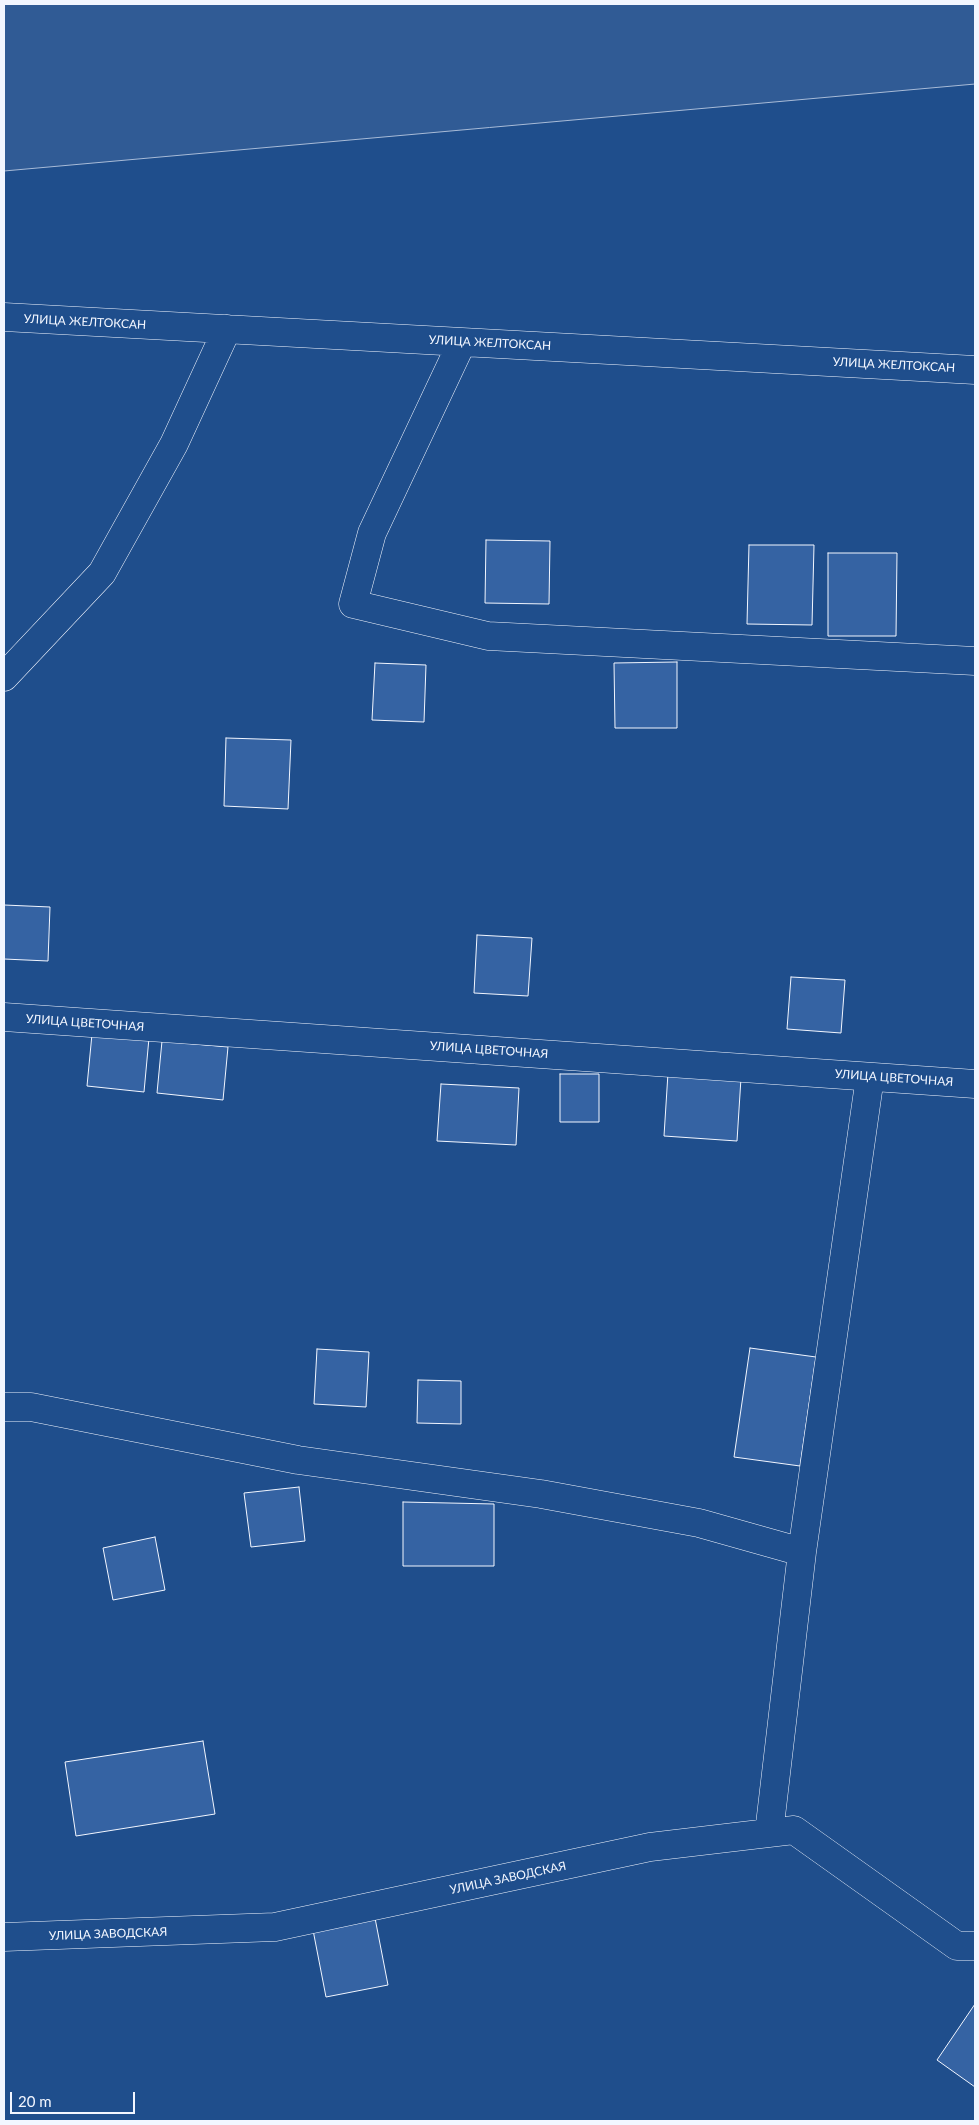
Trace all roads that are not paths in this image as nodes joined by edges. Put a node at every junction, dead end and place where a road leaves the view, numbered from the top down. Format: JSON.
{"nodes":[{"id":1,"x":4,"y":317,"type":"edge"},
{"id":2,"x":226,"y":329,"type":"junction"},
{"id":3,"x":462,"y":342,"type":"junction"},
{"id":4,"x":975,"y":370,"type":"edge"},
{"id":5,"x":975,"y":661,"type":"edge"},
{"id":6,"x":4,"y":677,"type":"edge"},
{"id":7,"x":4,"y":1017,"type":"edge"},
{"id":8,"x":870,"y":1077,"type":"junction"},
{"id":9,"x":975,"y":1084,"type":"edge"},
{"id":10,"x":4,"y":1407,"type":"edge"},
{"id":11,"x":802,"y":1552,"type":"junction"},
{"id":12,"x":769,"y":1833,"type":"junction"},
{"id":13,"x":4,"y":1937,"type":"edge"},
{"id":14,"x":975,"y":1946,"type":"edge"}],
"edges":[{"from":1,"to":2,"type":"street","name":"УЛИЦА ЖЕЛТОКСАН"},
{"from":2,"to":3,"type":"street","name":"УЛИЦА ЖЕЛТОКСАН"},
{"from":2,"to":6,"type":"street"},
{"from":3,"to":4,"type":"street","name":"УЛИЦА ЖЕЛТОКСАН"},
{"from":3,"to":5,"type":"street"},
{"from":7,"to":8,"type":"street","name":"УЛИЦА ЦВЕТОЧНАЯ"},
{"from":8,"to":9,"type":"street","name":"УЛИЦА ЦВЕТОЧНАЯ"},
{"from":8,"to":11,"type":"street"},
{"from":10,"to":11,"type":"street"},
{"from":11,"to":12,"type":"street"},
{"from":12,"to":13,"type":"street","name":"УЛИЦА ЗАВОДСКАЯ"},
{"from":12,"to":14,"type":"street","name":"УЛИЦА ЗАВОДСКАЯ"}]}
